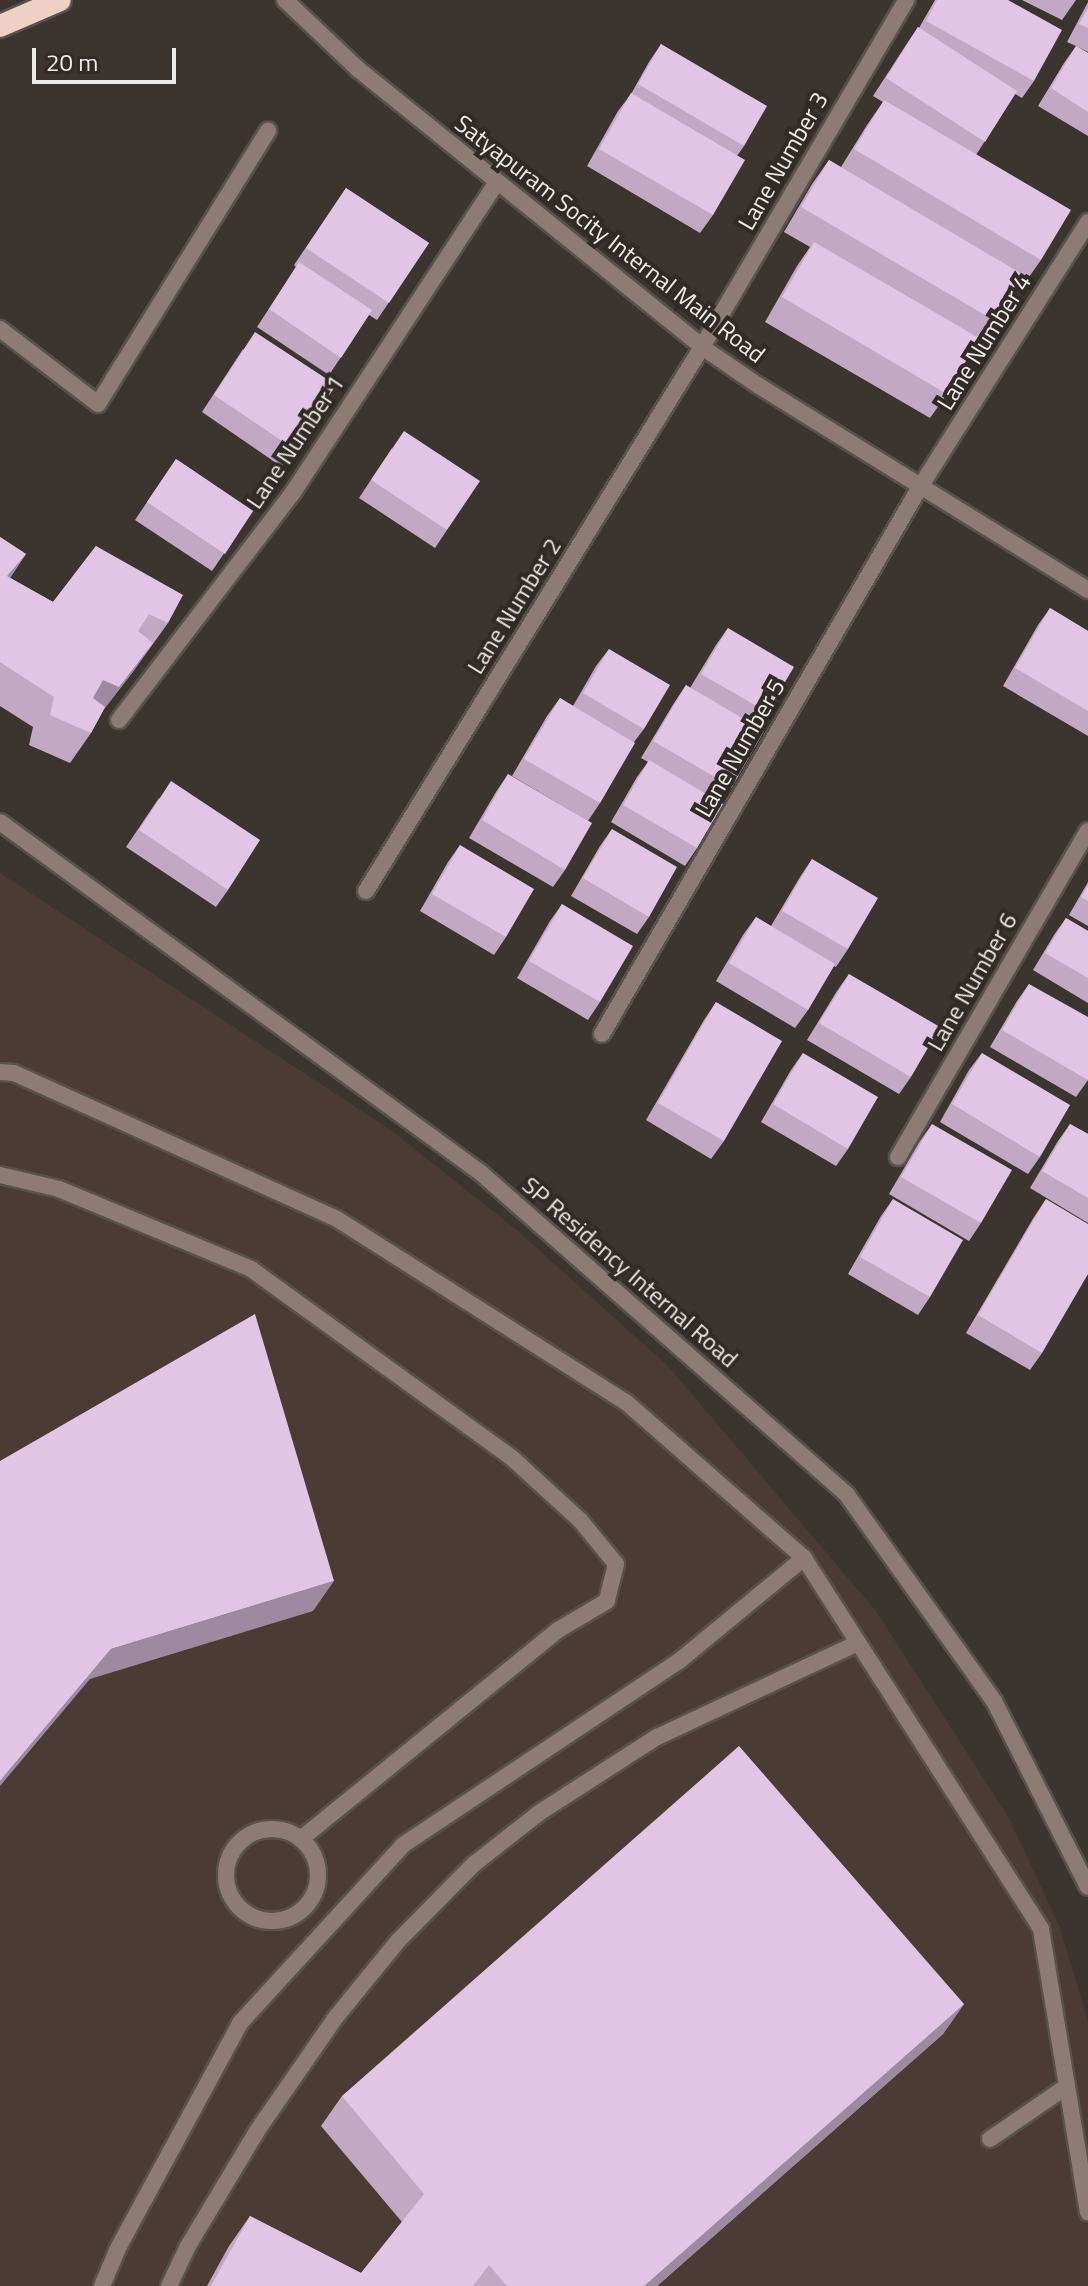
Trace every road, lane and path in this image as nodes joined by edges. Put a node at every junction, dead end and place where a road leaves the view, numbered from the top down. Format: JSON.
{"nodes":[{"id":1,"x":60,"y":0,"type":"edge"},
{"id":2,"x":285,"y":0,"type":"edge"},
{"id":3,"x":906,"y":0,"type":"edge"},
{"id":4,"x":0,"y":26,"type":"edge"},
{"id":5,"x":268,"y":131,"type":"dead end"},
{"id":6,"x":497,"y":182,"type":"junction"},
{"id":7,"x":1088,"y":222,"type":"edge"},
{"id":8,"x":0,"y":329,"type":"edge"},
{"id":9,"x":702,"y":347,"type":"junction"},
{"id":10,"x":920,"y":487,"type":"junction"},
{"id":11,"x":1088,"y":590,"type":"edge"},
{"id":12,"x":119,"y":720,"type":"edge"},
{"id":13,"x":0,"y":822,"type":"edge"},
{"id":14,"x":1088,"y":831,"type":"edge"},
{"id":15,"x":366,"y":891,"type":"dead end"},
{"id":16,"x":602,"y":1034,"type":"dead end"},
{"id":17,"x":0,"y":1072,"type":"edge"},
{"id":18,"x":898,"y":1157,"type":"dead end"},
{"id":19,"x":0,"y":1175,"type":"edge"},
{"id":20,"x":804,"y":1558,"type":"junction"},
{"id":21,"x":858,"y":1643,"type":"junction"},
{"id":22,"x":301,"y":1839,"type":"junction"},
{"id":23,"x":1088,"y":1887,"type":"edge"},
{"id":24,"x":311,"y":1898,"type":"junction"},
{"id":25,"x":324,"y":1930,"type":"junction"},
{"id":26,"x":1067,"y":2086,"type":"junction"},
{"id":27,"x":990,"y":2139,"type":"dead end"},
{"id":28,"x":1088,"y":2212,"type":"edge"},
{"id":29,"x":102,"y":2286,"type":"edge"},
{"id":30,"x":169,"y":2286,"type":"edge"}],
"edges":[{"from":1,"to":4,"type":"highway"},
{"from":2,"to":6,"type":"street","name":"Satyapuram Socity Internal Main Road"},
{"from":3,"to":9,"type":"street","name":"Lane Number 3"},
{"from":5,"to":8,"type":"street"},
{"from":6,"to":9,"type":"street","name":"Satyapuram Socity Internal Main Road"},
{"from":6,"to":12,"type":"street","name":"Lane Number 1"},
{"from":7,"to":10,"type":"street","name":"Lane Number 4"},
{"from":9,"to":10,"type":"street","name":"Satyapuram Socity Internal Main Road"},
{"from":9,"to":15,"type":"street","name":"Lane Number 2"},
{"from":10,"to":11,"type":"street","name":"Satyapuram Socity Internal Main Road"},
{"from":10,"to":16,"type":"street","name":"Lane Number 5"},
{"from":13,"to":23,"type":"street","name":"SP Residency Internal Road"},
{"from":14,"to":18,"type":"street","name":"Lane Number 6"},
{"from":17,"to":20,"type":"street"},
{"from":19,"to":22,"type":"street"},
{"from":20,"to":21,"type":"street"},
{"from":20,"to":25,"type":"street"},
{"from":21,"to":26,"type":"street"},
{"from":21,"to":30,"type":"street"},
{"from":22,"to":24,"type":"street"},
{"from":22,"to":24,"type":"street"},
{"from":24,"to":25,"type":"street"},
{"from":25,"to":29,"type":"street"},
{"from":26,"to":27,"type":"street"},
{"from":26,"to":28,"type":"street"}]}
